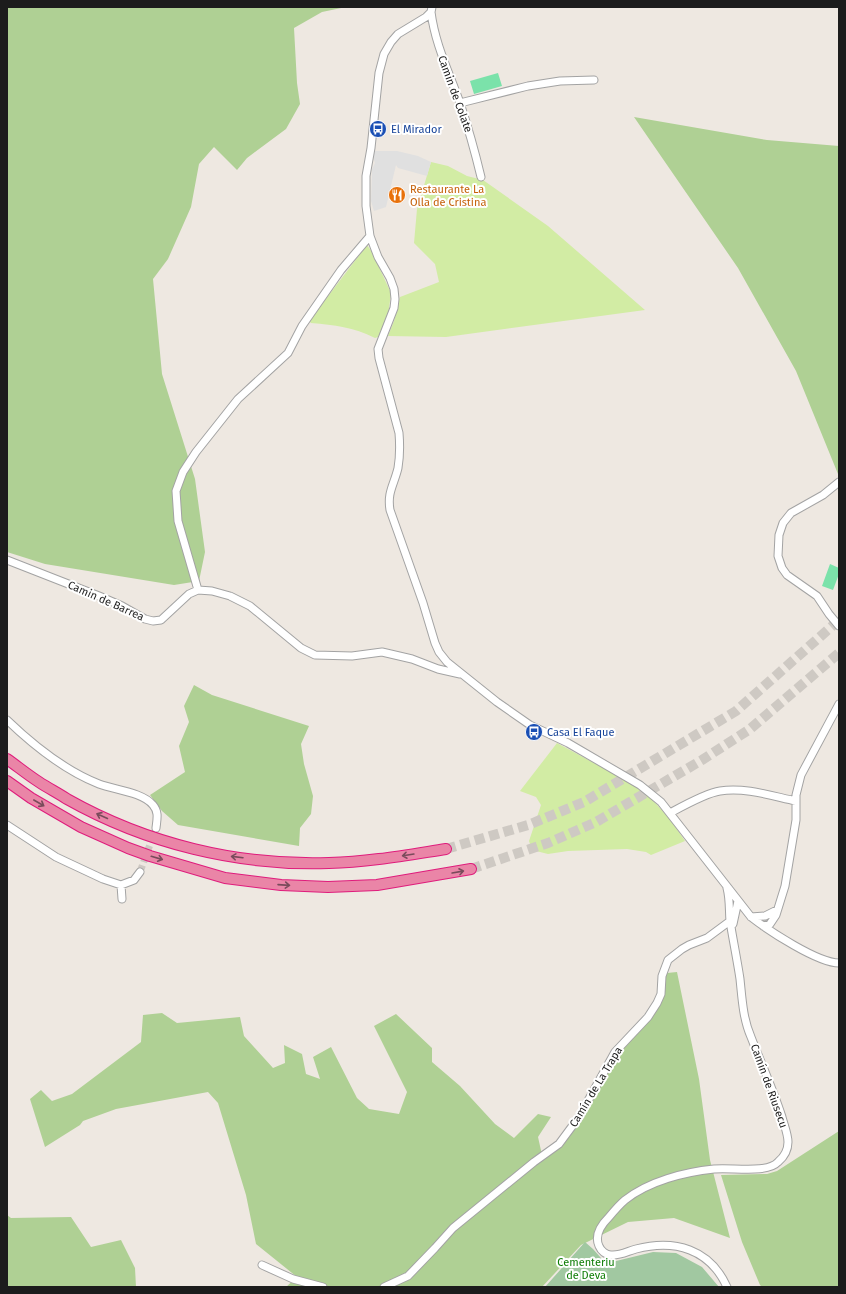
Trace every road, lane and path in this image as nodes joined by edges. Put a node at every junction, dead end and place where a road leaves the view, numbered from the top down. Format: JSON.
{"nodes":[{"id":1,"x":431,"y":10,"type":"edge"},
{"id":2,"x":594,"y":80,"type":"dead end"},
{"id":3,"x":460,"y":103,"type":"junction"},
{"id":4,"x":481,"y":177,"type":"dead end"},
{"id":5,"x":370,"y":236,"type":"junction"},
{"id":6,"x":839,"y":482,"type":"edge"},
{"id":7,"x":7,"y":560,"type":"edge"},
{"id":8,"x":198,"y":590,"type":"junction"},
{"id":9,"x":839,"y":626,"type":"edge"},
{"id":10,"x":463,"y":675,"type":"junction"},
{"id":11,"x":839,"y":704,"type":"edge"},
{"id":12,"x":7,"y":720,"type":"edge"},
{"id":13,"x":7,"y":759,"type":"edge"},
{"id":14,"x":7,"y":781,"type":"edge"},
{"id":15,"x":796,"y":801,"type":"junction"},
{"id":16,"x":670,"y":813,"type":"junction"},
{"id":17,"x":7,"y":826,"type":"edge"},
{"id":18,"x":156,"y":828,"type":"tunnel mouth"},
{"id":19,"x":446,"y":849,"type":"tunnel mouth"},
{"id":20,"x":471,"y":869,"type":"tunnel mouth"},
{"id":21,"x":140,"y":872,"type":"tunnel mouth"},
{"id":22,"x":121,"y":885,"type":"junction"},
{"id":23,"x":726,"y":886,"type":"junction"},
{"id":24,"x":122,"y":899,"type":"dead end"},
{"id":25,"x":738,"y":901,"type":"junction"},
{"id":26,"x":730,"y":911,"type":"junction"},
{"id":27,"x":774,"y":912,"type":"junction"},
{"id":28,"x":749,"y":914,"type":"junction"},
{"id":29,"x":732,"y":920,"type":"junction"},
{"id":30,"x":763,"y":926,"type":"junction"},
{"id":31,"x":839,"y":963,"type":"edge"},
{"id":32,"x":262,"y":1264,"type":"dead end"},
{"id":33,"x":323,"y":1287,"type":"edge"},
{"id":34,"x":384,"y":1287,"type":"edge"},
{"id":35,"x":727,"y":1287,"type":"edge"}],
"edges":[{"from":1,"to":3,"type":"street","name":"Camin de Colate"},
{"from":1,"to":5,"type":"street"},
{"from":2,"to":3,"type":"street"},
{"from":3,"to":4,"type":"street","name":"Camin de Colate"},
{"from":5,"to":8,"type":"street"},
{"from":5,"to":10,"type":"street"},
{"from":6,"to":9,"type":"street"},
{"from":7,"to":8,"type":"street","name":"Camin de Barrea"},
{"from":8,"to":10,"type":"street"},
{"from":10,"to":16,"type":"street"},
{"from":11,"to":15,"type":"street"},
{"from":12,"to":18,"type":"street"},
{"from":19,"to":13,"type":"highway","one_way":true},
{"from":14,"to":20,"type":"highway","one_way":true},
{"from":15,"to":16,"type":"street"},
{"from":15,"to":27,"type":"street"},
{"from":16,"to":23,"type":"street"},
{"from":17,"to":22,"type":"street"},
{"from":21,"to":22,"type":"street"},
{"from":22,"to":24,"type":"street"},
{"from":23,"to":25,"type":"street"},
{"from":23,"to":26,"type":"street","name":"Camín de Riusecu"},
{"from":25,"to":26,"type":"street"},
{"from":25,"to":28,"type":"street"},
{"from":25,"to":29,"type":"street","name":"Camín de Riusecu"},
{"from":26,"to":29,"type":"street","name":"Camín de Riusecu"},
{"from":27,"to":28,"type":"street"},
{"from":27,"to":30,"type":"street"},
{"from":28,"to":29,"type":"street"},
{"from":28,"to":30,"type":"street"},
{"from":29,"to":34,"type":"street","name":"Camín de La Trapa"},
{"from":29,"to":35,"type":"street","name":"Camín de Riusecu"},
{"from":30,"to":31,"type":"street"},
{"from":32,"to":33,"type":"street"}]}
